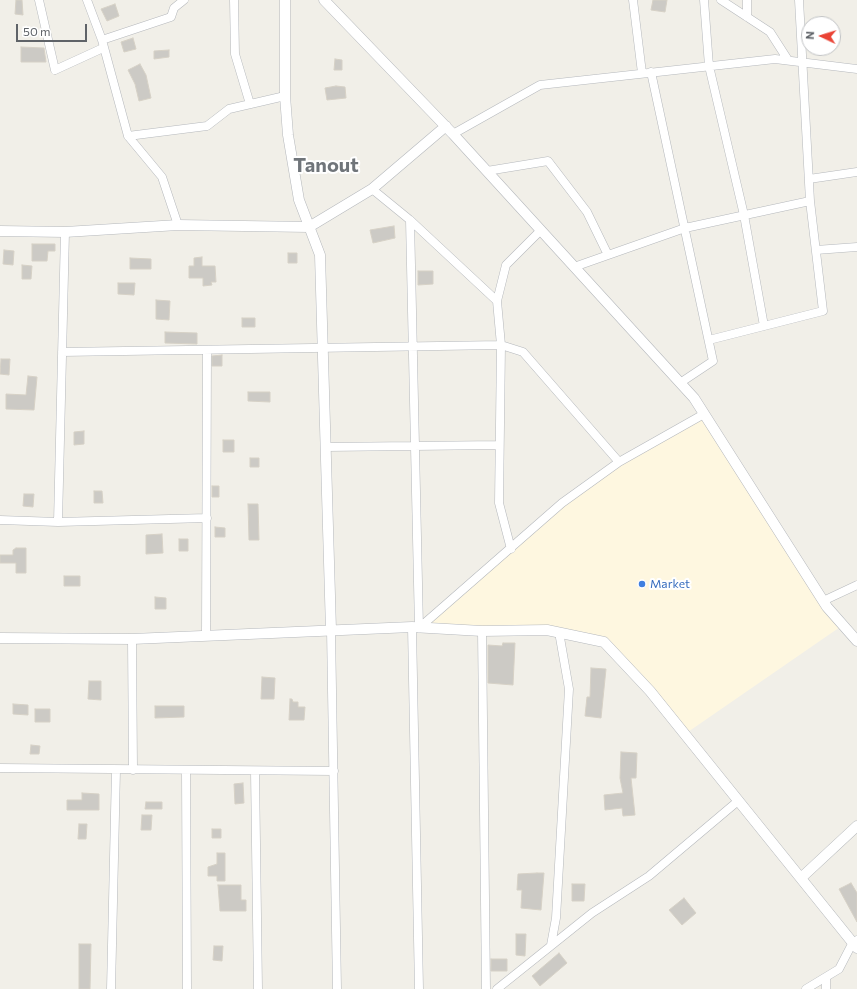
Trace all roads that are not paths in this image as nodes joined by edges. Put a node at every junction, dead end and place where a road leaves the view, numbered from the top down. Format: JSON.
{"nodes":[{"id":1,"x":39,"y":0,"type":"edge"},
{"id":2,"x":87,"y":0,"type":"edge"},
{"id":3,"x":184,"y":0,"type":"edge"},
{"id":4,"x":234,"y":0,"type":"edge"},
{"id":5,"x":285,"y":0,"type":"edge"},
{"id":6,"x":324,"y":0,"type":"edge"},
{"id":7,"x":633,"y":0,"type":"edge"},
{"id":8,"x":704,"y":0,"type":"edge"},
{"id":9,"x":721,"y":0,"type":"edge"},
{"id":10,"x":747,"y":0,"type":"edge"},
{"id":11,"x":799,"y":0,"type":"edge"},
{"id":12,"x":747,"y":17,"type":"junction"},
{"id":13,"x":102,"y":44,"type":"junction"},
{"id":14,"x":788,"y":60,"type":"junction"},
{"id":15,"x":802,"y":62,"type":"junction"},
{"id":16,"x":709,"y":66,"type":"junction"},
{"id":17,"x":857,"y":69,"type":"edge"},
{"id":18,"x":651,"y":72,"type":"junction"},
{"id":19,"x":642,"y":73,"type":"junction"},
{"id":20,"x":285,"y":96,"type":"junction"},
{"id":21,"x":250,"y":104,"type":"junction"},
{"id":22,"x":446,"y":126,"type":"junction"},
{"id":23,"x":454,"y":134,"type":"junction"},
{"id":24,"x":128,"y":136,"type":"junction"},
{"id":25,"x":487,"y":171,"type":"junction"},
{"id":26,"x":857,"y":172,"type":"edge"},
{"id":27,"x":809,"y":179,"type":"junction"},
{"id":28,"x":372,"y":189,"type":"junction"},
{"id":29,"x":810,"y":201,"type":"junction"},
{"id":30,"x":744,"y":215,"type":"junction"},
{"id":31,"x":410,"y":220,"type":"junction"},
{"id":32,"x":178,"y":225,"type":"junction"},
{"id":33,"x":310,"y":228,"type":"junction"},
{"id":34,"x":685,"y":228,"type":"junction"},
{"id":35,"x":541,"y":230,"type":"junction"},
{"id":36,"x":0,"y":231,"type":"edge"},
{"id":37,"x":65,"y":232,"type":"junction"},
{"id":38,"x":857,"y":247,"type":"edge"},
{"id":39,"x":816,"y":250,"type":"junction"},
{"id":40,"x":608,"y":255,"type":"junction"},
{"id":41,"x":574,"y":267,"type":"junction"},
{"id":42,"x":497,"y":301,"type":"junction"},
{"id":43,"x":764,"y":326,"type":"junction"},
{"id":44,"x":709,"y":340,"type":"junction"},
{"id":45,"x":500,"y":345,"type":"junction"},
{"id":46,"x":414,"y":346,"type":"junction"},
{"id":47,"x":323,"y":348,"type":"junction"},
{"id":48,"x":207,"y":350,"type":"junction"},
{"id":49,"x":62,"y":352,"type":"junction"},
{"id":50,"x":680,"y":383,"type":"junction"},
{"id":51,"x":704,"y":414,"type":"junction"},
{"id":52,"x":499,"y":445,"type":"junction"},
{"id":53,"x":326,"y":446,"type":"junction"},
{"id":54,"x":414,"y":446,"type":"junction"},
{"id":55,"x":619,"y":462,"type":"junction"},
{"id":56,"x":207,"y":518,"type":"junction"},
{"id":57,"x":0,"y":520,"type":"edge"},
{"id":58,"x":58,"y":522,"type":"junction"},
{"id":59,"x":511,"y":549,"type":"junction"},
{"id":60,"x":857,"y":585,"type":"edge"},
{"id":61,"x":823,"y":601,"type":"junction"},
{"id":62,"x":416,"y":628,"type":"junction"},
{"id":63,"x":331,"y":630,"type":"junction"},
{"id":64,"x":482,"y":631,"type":"junction"},
{"id":65,"x":559,"y":632,"type":"junction"},
{"id":66,"x":206,"y":635,"type":"junction"},
{"id":67,"x":0,"y":638,"type":"edge"},
{"id":68,"x":132,"y":639,"type":"junction"},
{"id":69,"x":857,"y":641,"type":"edge"},
{"id":70,"x":0,"y":768,"type":"edge"},
{"id":71,"x":116,"y":770,"type":"junction"},
{"id":72,"x":133,"y":770,"type":"junction"},
{"id":73,"x":186,"y":770,"type":"junction"},
{"id":74,"x":255,"y":771,"type":"junction"},
{"id":75,"x":334,"y":771,"type":"junction"},
{"id":76,"x":738,"y":801,"type":"junction"},
{"id":77,"x":857,"y":826,"type":"edge"},
{"id":78,"x":801,"y":878,"type":"junction"},
{"id":79,"x":856,"y":944,"type":"edge"},
{"id":80,"x":550,"y":945,"type":"junction"},
{"id":81,"x":826,"y":977,"type":"junction"},
{"id":82,"x":111,"y":989,"type":"edge"},
{"id":83,"x":187,"y":989,"type":"edge"},
{"id":84,"x":258,"y":989,"type":"edge"},
{"id":85,"x":336,"y":989,"type":"edge"},
{"id":86,"x":419,"y":989,"type":"edge"},
{"id":87,"x":486,"y":989,"type":"edge"},
{"id":88,"x":497,"y":989,"type":"edge"},
{"id":89,"x":806,"y":989,"type":"edge"},
{"id":90,"x":826,"y":989,"type":"edge"}],
"edges":[{"from":1,"to":13,"type":"street"},
{"from":2,"to":13,"type":"street"},
{"from":3,"to":13,"type":"street"},
{"from":4,"to":21,"type":"street"},
{"from":5,"to":20,"type":"street"},
{"from":6,"to":22,"type":"street"},
{"from":7,"to":19,"type":"street"},
{"from":8,"to":16,"type":"street"},
{"from":9,"to":12,"type":"street"},
{"from":10,"to":12,"type":"street"},
{"from":11,"to":15,"type":"street"},
{"from":12,"to":14,"type":"street"},
{"from":13,"to":24,"type":"street"},
{"from":14,"to":15,"type":"street"},
{"from":14,"to":16,"type":"street"},
{"from":15,"to":17,"type":"street"},
{"from":15,"to":27,"type":"street"},
{"from":16,"to":18,"type":"street"},
{"from":16,"to":30,"type":"street"},
{"from":18,"to":19,"type":"street"},
{"from":18,"to":34,"type":"street"},
{"from":19,"to":23,"type":"street"},
{"from":20,"to":21,"type":"street"},
{"from":20,"to":33,"type":"street"},
{"from":21,"to":24,"type":"street"},
{"from":22,"to":23,"type":"street"},
{"from":22,"to":28,"type":"street"},
{"from":23,"to":25,"type":"street"},
{"from":24,"to":32,"type":"street"},
{"from":25,"to":35,"type":"street"},
{"from":25,"to":40,"type":"street"},
{"from":26,"to":27,"type":"street"},
{"from":27,"to":29,"type":"street"},
{"from":28,"to":31,"type":"street"},
{"from":28,"to":33,"type":"street"},
{"from":29,"to":30,"type":"street"},
{"from":29,"to":39,"type":"street"},
{"from":30,"to":34,"type":"street"},
{"from":30,"to":43,"type":"street"},
{"from":31,"to":42,"type":"street"},
{"from":31,"to":46,"type":"street"},
{"from":32,"to":33,"type":"street"},
{"from":32,"to":37,"type":"street"},
{"from":33,"to":47,"type":"street"},
{"from":34,"to":40,"type":"street"},
{"from":34,"to":44,"type":"street"},
{"from":35,"to":41,"type":"street"},
{"from":35,"to":42,"type":"street"},
{"from":36,"to":37,"type":"street"},
{"from":37,"to":49,"type":"street"},
{"from":38,"to":39,"type":"street"},
{"from":39,"to":43,"type":"street"},
{"from":40,"to":41,"type":"street"},
{"from":41,"to":50,"type":"street"},
{"from":42,"to":45,"type":"street"},
{"from":43,"to":44,"type":"street"},
{"from":44,"to":50,"type":"street"},
{"from":45,"to":46,"type":"street"},
{"from":45,"to":52,"type":"street"},
{"from":45,"to":55,"type":"street"},
{"from":46,"to":47,"type":"street"},
{"from":46,"to":54,"type":"street"},
{"from":47,"to":48,"type":"street"},
{"from":47,"to":53,"type":"street"},
{"from":48,"to":49,"type":"street"},
{"from":48,"to":56,"type":"street"},
{"from":49,"to":58,"type":"street"},
{"from":50,"to":51,"type":"street"},
{"from":51,"to":55,"type":"street"},
{"from":51,"to":61,"type":"street"},
{"from":52,"to":54,"type":"street"},
{"from":52,"to":59,"type":"street"},
{"from":53,"to":54,"type":"street"},
{"from":53,"to":63,"type":"street"},
{"from":54,"to":62,"type":"street"},
{"from":55,"to":59,"type":"street"},
{"from":56,"to":58,"type":"street"},
{"from":56,"to":66,"type":"street"},
{"from":57,"to":58,"type":"street"},
{"from":59,"to":62,"type":"street"},
{"from":60,"to":61,"type":"street"},
{"from":61,"to":69,"type":"street"},
{"from":62,"to":63,"type":"street"},
{"from":62,"to":64,"type":"street"},
{"from":62,"to":86,"type":"street"},
{"from":63,"to":66,"type":"street"},
{"from":63,"to":75,"type":"street"},
{"from":64,"to":65,"type":"street"},
{"from":64,"to":87,"type":"street"},
{"from":65,"to":76,"type":"street"},
{"from":65,"to":80,"type":"street"},
{"from":66,"to":68,"type":"street"},
{"from":67,"to":68,"type":"street"},
{"from":68,"to":72,"type":"street"},
{"from":70,"to":71,"type":"street"},
{"from":71,"to":72,"type":"street"},
{"from":71,"to":82,"type":"street"},
{"from":72,"to":73,"type":"street"},
{"from":73,"to":74,"type":"street"},
{"from":73,"to":83,"type":"street"},
{"from":74,"to":75,"type":"street"},
{"from":74,"to":84,"type":"street"},
{"from":75,"to":85,"type":"street"},
{"from":76,"to":78,"type":"street"},
{"from":76,"to":80,"type":"street"},
{"from":77,"to":78,"type":"street"},
{"from":78,"to":79,"type":"street"},
{"from":79,"to":81,"type":"street"},
{"from":80,"to":88,"type":"street"},
{"from":81,"to":89,"type":"street"},
{"from":81,"to":90,"type":"street"}]}
